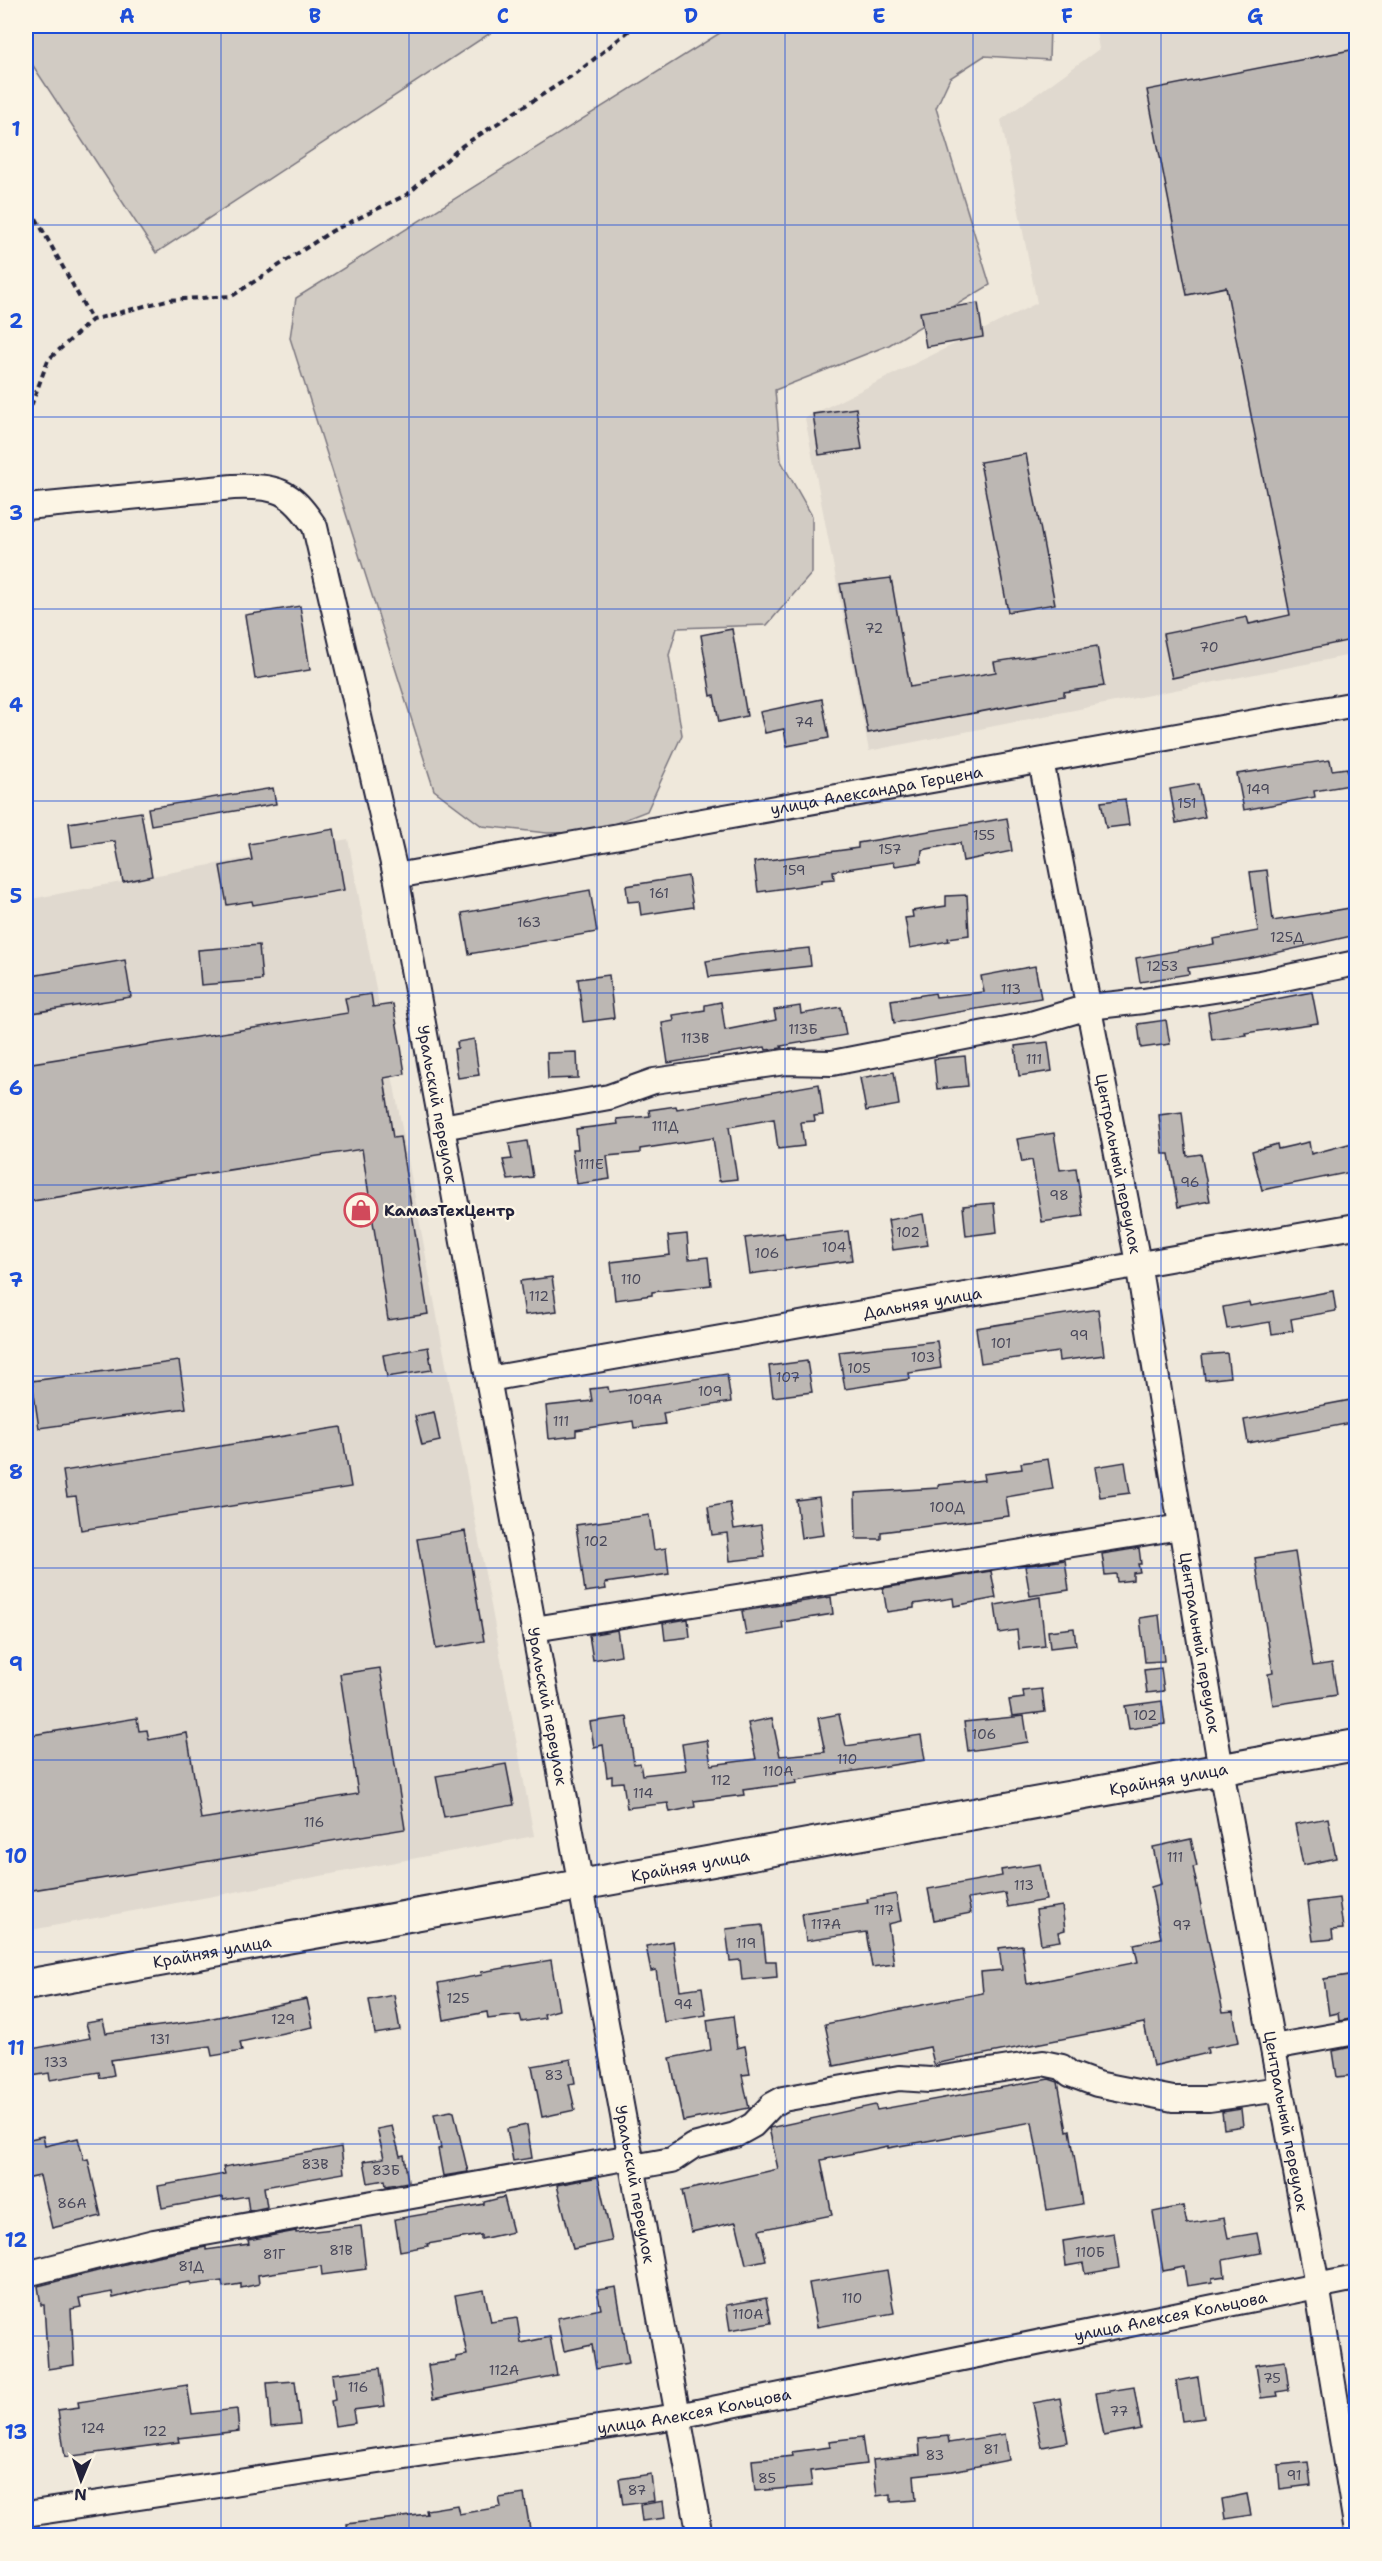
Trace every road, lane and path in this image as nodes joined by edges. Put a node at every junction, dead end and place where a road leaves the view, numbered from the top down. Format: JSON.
{"nodes":[{"id":1,"x":635,"y":26,"type":"edge"},
{"id":2,"x":26,"y":200,"type":"edge"},
{"id":3,"x":92,"y":320,"type":"junction"},
{"id":4,"x":26,"y":415,"type":"edge"},
{"id":5,"x":26,"y":507,"type":"edge"},
{"id":6,"x":1356,"y":704,"type":"edge"},
{"id":7,"x":1041,"y":761,"type":"junction"},
{"id":8,"x":396,"y":876,"type":"junction"},
{"id":9,"x":1356,"y":963,"type":"edge"},
{"id":10,"x":1088,"y":1007,"type":"junction"},
{"id":11,"x":442,"y":1127,"type":"junction"},
{"id":12,"x":1356,"y":1226,"type":"edge"},
{"id":13,"x":1138,"y":1263,"type":"junction"},
{"id":14,"x":489,"y":1379,"type":"junction"},
{"id":15,"x":1181,"y":1527,"type":"junction"},
{"id":16,"x":534,"y":1629,"type":"junction"},
{"id":17,"x":1356,"y":1745,"type":"edge"},
{"id":18,"x":1221,"y":1770,"type":"junction"},
{"id":19,"x":581,"y":1885,"type":"junction"},
{"id":20,"x":26,"y":1985,"type":"edge"},
{"id":21,"x":1356,"y":2032,"type":"edge"},
{"id":22,"x":1272,"y":2047,"type":"junction"},
{"id":23,"x":1280,"y":2089,"type":"junction"},
{"id":24,"x":632,"y":2162,"type":"junction"},
{"id":25,"x":26,"y":2274,"type":"edge"},
{"id":26,"x":1356,"y":2278,"type":"edge"},
{"id":27,"x":1317,"y":2285,"type":"junction"},
{"id":28,"x":678,"y":2416,"type":"junction"},
{"id":29,"x":1355,"y":2510,"type":"edge"},
{"id":30,"x":26,"y":2512,"type":"edge"},
{"id":31,"x":30,"y":2535,"type":"edge"},
{"id":32,"x":700,"y":2535,"type":"edge"}],
"edges":[{"from":1,"to":3,"type":"path"},
{"from":2,"to":3,"type":"path"},
{"from":3,"to":4,"type":"path"},
{"from":5,"to":8,"type":"street","name":"Уральский переулок"},
{"from":6,"to":7,"type":"street","name":"улица Александра Герцена"},
{"from":7,"to":8,"type":"street","name":"улица Александра Герцена"},
{"from":7,"to":10,"type":"street","name":"Центральный переулок"},
{"from":8,"to":11,"type":"street","name":"Уральский переулок"},
{"from":9,"to":10,"type":"street"},
{"from":10,"to":11,"type":"street"},
{"from":10,"to":13,"type":"street","name":"Центральный переулок"},
{"from":11,"to":14,"type":"street","name":"Уральский переулок"},
{"from":12,"to":13,"type":"street","name":"Дальняя улица"},
{"from":13,"to":14,"type":"street","name":"Дальняя улица"},
{"from":13,"to":15,"type":"street","name":"Центральный переулок"},
{"from":14,"to":16,"type":"street","name":"Уральский переулок"},
{"from":15,"to":16,"type":"street"},
{"from":15,"to":18,"type":"street","name":"Центральный переулок"},
{"from":16,"to":19,"type":"street","name":"Уральский переулок"},
{"from":17,"to":18,"type":"main road","name":"Крайняя улица"},
{"from":18,"to":19,"type":"main road","name":"Крайняя улица"},
{"from":18,"to":22,"type":"street","name":"Центральный переулок"},
{"from":19,"to":20,"type":"main road","name":"Крайняя улица"},
{"from":19,"to":24,"type":"street","name":"Уральский переулок"},
{"from":21,"to":22,"type":"street"},
{"from":22,"to":23,"type":"street","name":"Центральный переулок"},
{"from":23,"to":24,"type":"street"},
{"from":23,"to":27,"type":"street","name":"Центральный переулок"},
{"from":24,"to":25,"type":"street"},
{"from":24,"to":28,"type":"street","name":"Уральский переулок"},
{"from":26,"to":27,"type":"street","name":"улица Алексея Кольцова"},
{"from":27,"to":28,"type":"street","name":"улица Алексея Кольцова"},
{"from":27,"to":29,"type":"street","name":"Центральный переулок"},
{"from":28,"to":30,"type":"street","name":"улица Алексея Кольцова"},
{"from":28,"to":32,"type":"street","name":"Уральский переулок"},
{"from":30,"to":31,"type":"street"}]}
